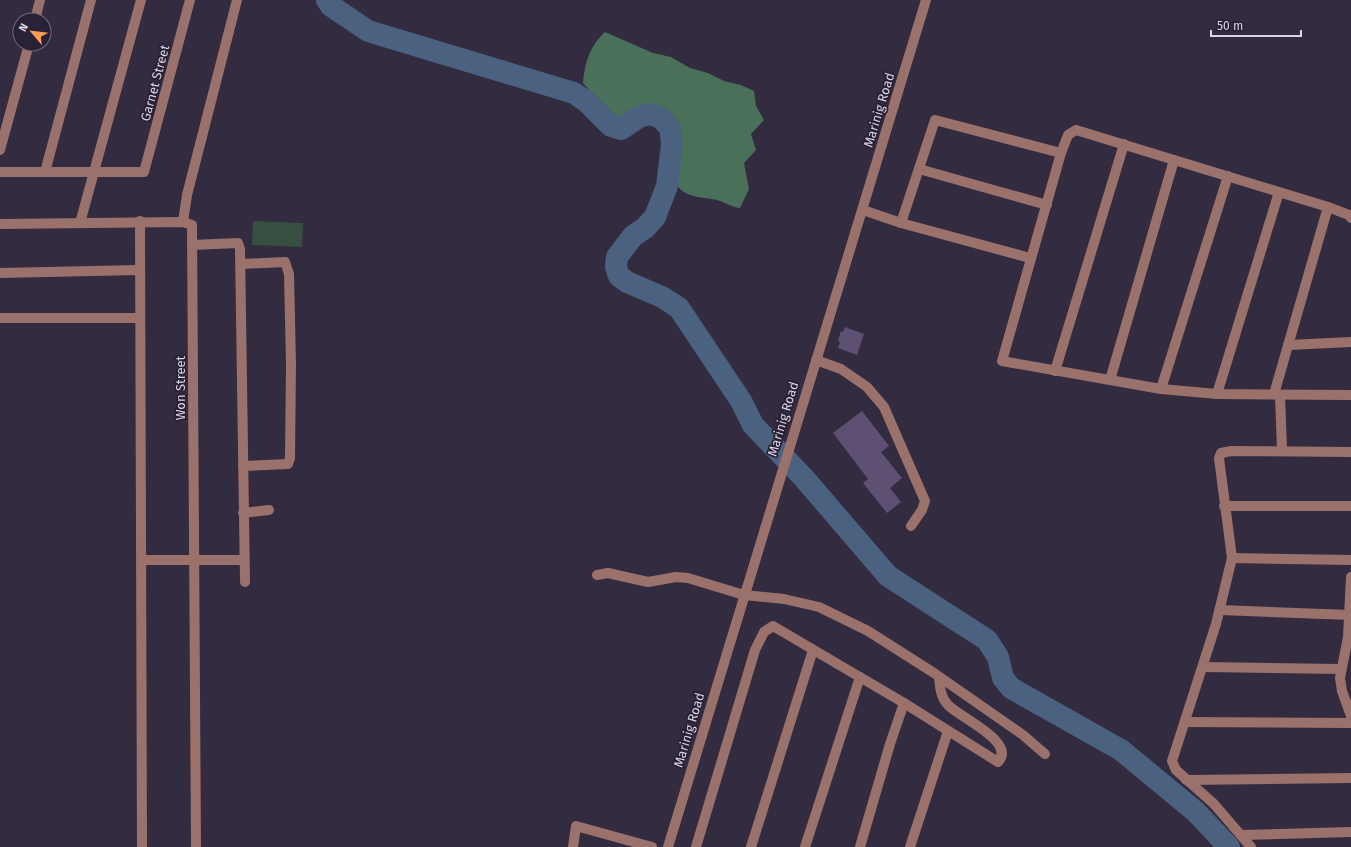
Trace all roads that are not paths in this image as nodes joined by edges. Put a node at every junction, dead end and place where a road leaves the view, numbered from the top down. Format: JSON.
{"nodes":[{"id":1,"x":40,"y":0,"type":"edge"},
{"id":2,"x":91,"y":0,"type":"edge"},
{"id":3,"x":140,"y":0,"type":"edge"},
{"id":4,"x":190,"y":0,"type":"edge"},
{"id":5,"x":237,"y":0,"type":"edge"},
{"id":6,"x":926,"y":0,"type":"edge"},
{"id":7,"x":37,"y":12,"type":"edge"},
{"id":8,"x":26,"y":52,"type":"edge"},
{"id":9,"x":1124,"y":144,"type":"junction"},
{"id":10,"x":0,"y":150,"type":"edge"},
{"id":11,"x":1061,"y":153,"type":"junction"},
{"id":12,"x":1174,"y":160,"type":"junction"},
{"id":13,"x":919,"y":169,"type":"junction"},
{"id":14,"x":0,"y":172,"type":"edge"},
{"id":15,"x":45,"y":172,"type":"junction"},
{"id":16,"x":93,"y":173,"type":"junction"},
{"id":17,"x":1228,"y":176,"type":"junction"},
{"id":18,"x":1279,"y":192,"type":"junction"},
{"id":19,"x":1046,"y":205,"type":"junction"},
{"id":20,"x":1328,"y":207,"type":"junction"},
{"id":21,"x":863,"y":210,"type":"junction"},
{"id":22,"x":1351,"y":218,"type":"edge"},
{"id":23,"x":80,"y":222,"type":"junction"},
{"id":24,"x":140,"y":222,"type":"junction"},
{"id":25,"x":183,"y":222,"type":"junction"},
{"id":26,"x":901,"y":223,"type":"junction"},
{"id":27,"x":0,"y":224,"type":"edge"},
{"id":28,"x":192,"y":245,"type":"junction"},
{"id":29,"x":1030,"y":258,"type":"junction"},
{"id":30,"x":241,"y":264,"type":"junction"},
{"id":31,"x":139,"y":270,"type":"junction"},
{"id":32,"x":0,"y":273,"type":"edge"},
{"id":33,"x":0,"y":318,"type":"edge"},
{"id":34,"x":140,"y":318,"type":"junction"},
{"id":35,"x":1351,"y":342,"type":"edge"},
{"id":36,"x":1288,"y":345,"type":"junction"},
{"id":37,"x":816,"y":360,"type":"junction"},
{"id":38,"x":1055,"y":370,"type":"junction"},
{"id":39,"x":1110,"y":380,"type":"junction"},
{"id":40,"x":1161,"y":389,"type":"junction"},
{"id":41,"x":1217,"y":394,"type":"junction"},
{"id":42,"x":1277,"y":395,"type":"junction"},
{"id":43,"x":1351,"y":395,"type":"edge"},
{"id":44,"x":1282,"y":450,"type":"junction"},
{"id":45,"x":1351,"y":452,"type":"edge"},
{"id":46,"x":243,"y":466,"type":"junction"},
{"id":47,"x":1224,"y":506,"type":"junction"},
{"id":48,"x":1351,"y":506,"type":"edge"},
{"id":49,"x":269,"y":510,"type":"dead end"},
{"id":50,"x":243,"y":512,"type":"junction"},
{"id":51,"x":911,"y":526,"type":"dead end"},
{"id":52,"x":1232,"y":558,"type":"junction"},
{"id":53,"x":141,"y":560,"type":"junction"},
{"id":54,"x":194,"y":560,"type":"junction"},
{"id":55,"x":244,"y":560,"type":"junction"},
{"id":56,"x":1351,"y":560,"type":"edge"},
{"id":57,"x":597,"y":575,"type":"dead end"},
{"id":58,"x":1351,"y":576,"type":"edge"},
{"id":59,"x":245,"y":582,"type":"dead end"},
{"id":60,"x":744,"y":595,"type":"junction"},
{"id":61,"x":1220,"y":610,"type":"junction"},
{"id":62,"x":1350,"y":615,"type":"junction"},
{"id":63,"x":813,"y":650,"type":"junction"},
{"id":64,"x":1203,"y":667,"type":"junction"},
{"id":65,"x":1342,"y":669,"type":"junction"},
{"id":66,"x":860,"y":677,"type":"junction"},
{"id":67,"x":939,"y":678,"type":"junction"},
{"id":68,"x":904,"y":703,"type":"junction"},
{"id":69,"x":1351,"y":716,"type":"edge"},
{"id":70,"x":1186,"y":722,"type":"junction"},
{"id":71,"x":1351,"y":723,"type":"edge"},
{"id":72,"x":948,"y":731,"type":"junction"},
{"id":73,"x":1045,"y":754,"type":"dead end"},
{"id":74,"x":1351,"y":778,"type":"edge"},
{"id":75,"x":1186,"y":780,"type":"junction"},
{"id":76,"x":1351,"y":832,"type":"edge"},
{"id":77,"x":1241,"y":835,"type":"junction"},
{"id":78,"x":142,"y":847,"type":"edge"},
{"id":79,"x":196,"y":847,"type":"edge"},
{"id":80,"x":573,"y":847,"type":"edge"},
{"id":81,"x":652,"y":847,"type":"edge"},
{"id":82,"x":668,"y":847,"type":"edge"},
{"id":83,"x":696,"y":847,"type":"edge"},
{"id":84,"x":752,"y":847,"type":"edge"},
{"id":85,"x":806,"y":847,"type":"edge"},
{"id":86,"x":860,"y":847,"type":"edge"},
{"id":87,"x":910,"y":847,"type":"edge"},
{"id":88,"x":1251,"y":847,"type":"edge"}],
"edges":[{"from":1,"to":7,"type":"street"},
{"from":2,"to":15,"type":"street"},
{"from":3,"to":16,"type":"street"},
{"from":4,"to":16,"type":"street","name":"Garnet Street"},
{"from":5,"to":25,"type":"street"},
{"from":6,"to":21,"type":"street","name":"Marinig Road"},
{"from":8,"to":10,"type":"street"},
{"from":9,"to":11,"type":"street"},
{"from":9,"to":12,"type":"street"},
{"from":9,"to":38,"type":"street"},
{"from":11,"to":13,"type":"street"},
{"from":11,"to":19,"type":"street"},
{"from":12,"to":17,"type":"street"},
{"from":12,"to":39,"type":"street"},
{"from":13,"to":19,"type":"street"},
{"from":13,"to":26,"type":"street"},
{"from":14,"to":15,"type":"street"},
{"from":15,"to":16,"type":"street"},
{"from":16,"to":23,"type":"street"},
{"from":17,"to":18,"type":"street"},
{"from":17,"to":40,"type":"street"},
{"from":18,"to":20,"type":"street"},
{"from":18,"to":41,"type":"street"},
{"from":19,"to":29,"type":"street"},
{"from":20,"to":22,"type":"street"},
{"from":20,"to":36,"type":"street"},
{"from":21,"to":26,"type":"street"},
{"from":21,"to":37,"type":"street","name":"Marinig Road"},
{"from":23,"to":24,"type":"street"},
{"from":23,"to":27,"type":"street"},
{"from":24,"to":25,"type":"street"},
{"from":24,"to":31,"type":"street"},
{"from":25,"to":28,"type":"street","name":"Won Street"},
{"from":26,"to":29,"type":"street"},
{"from":28,"to":30,"type":"street"},
{"from":28,"to":54,"type":"street","name":"Won Street"},
{"from":29,"to":38,"type":"street"},
{"from":30,"to":46,"type":"street"},
{"from":30,"to":46,"type":"street"},
{"from":31,"to":32,"type":"street"},
{"from":31,"to":34,"type":"street"},
{"from":33,"to":34,"type":"street"},
{"from":34,"to":53,"type":"street"},
{"from":35,"to":36,"type":"street"},
{"from":36,"to":42,"type":"street"},
{"from":37,"to":51,"type":"street"},
{"from":37,"to":60,"type":"street","name":"Marinig Road"},
{"from":38,"to":39,"type":"street"},
{"from":39,"to":40,"type":"street"},
{"from":40,"to":41,"type":"street"},
{"from":41,"to":42,"type":"street"},
{"from":42,"to":43,"type":"street"},
{"from":42,"to":44,"type":"street"},
{"from":44,"to":45,"type":"street"},
{"from":44,"to":47,"type":"street"},
{"from":46,"to":50,"type":"street"},
{"from":47,"to":48,"type":"street"},
{"from":47,"to":52,"type":"street"},
{"from":49,"to":50,"type":"street"},
{"from":50,"to":55,"type":"street"},
{"from":52,"to":56,"type":"street"},
{"from":52,"to":61,"type":"street"},
{"from":53,"to":54,"type":"street"},
{"from":53,"to":78,"type":"street"},
{"from":54,"to":55,"type":"street"},
{"from":54,"to":79,"type":"street","name":"Won Street"},
{"from":55,"to":59,"type":"street"},
{"from":57,"to":60,"type":"street"},
{"from":58,"to":62,"type":"street"},
{"from":60,"to":67,"type":"street"},
{"from":60,"to":82,"type":"street","name":"Marinig Road"},
{"from":61,"to":62,"type":"street"},
{"from":61,"to":64,"type":"street"},
{"from":62,"to":65,"type":"street"},
{"from":63,"to":66,"type":"street"},
{"from":63,"to":83,"type":"street"},
{"from":63,"to":84,"type":"street"},
{"from":64,"to":65,"type":"street"},
{"from":64,"to":70,"type":"street"},
{"from":65,"to":69,"type":"street"},
{"from":66,"to":68,"type":"street"},
{"from":66,"to":85,"type":"street"},
{"from":67,"to":72,"type":"street"},
{"from":67,"to":73,"type":"street"},
{"from":68,"to":72,"type":"street"},
{"from":68,"to":86,"type":"street"},
{"from":70,"to":71,"type":"street"},
{"from":70,"to":75,"type":"street"},
{"from":72,"to":87,"type":"street"},
{"from":74,"to":75,"type":"street"},
{"from":75,"to":77,"type":"street"},
{"from":76,"to":77,"type":"street"},
{"from":77,"to":88,"type":"street"},
{"from":80,"to":81,"type":"street"}]}
